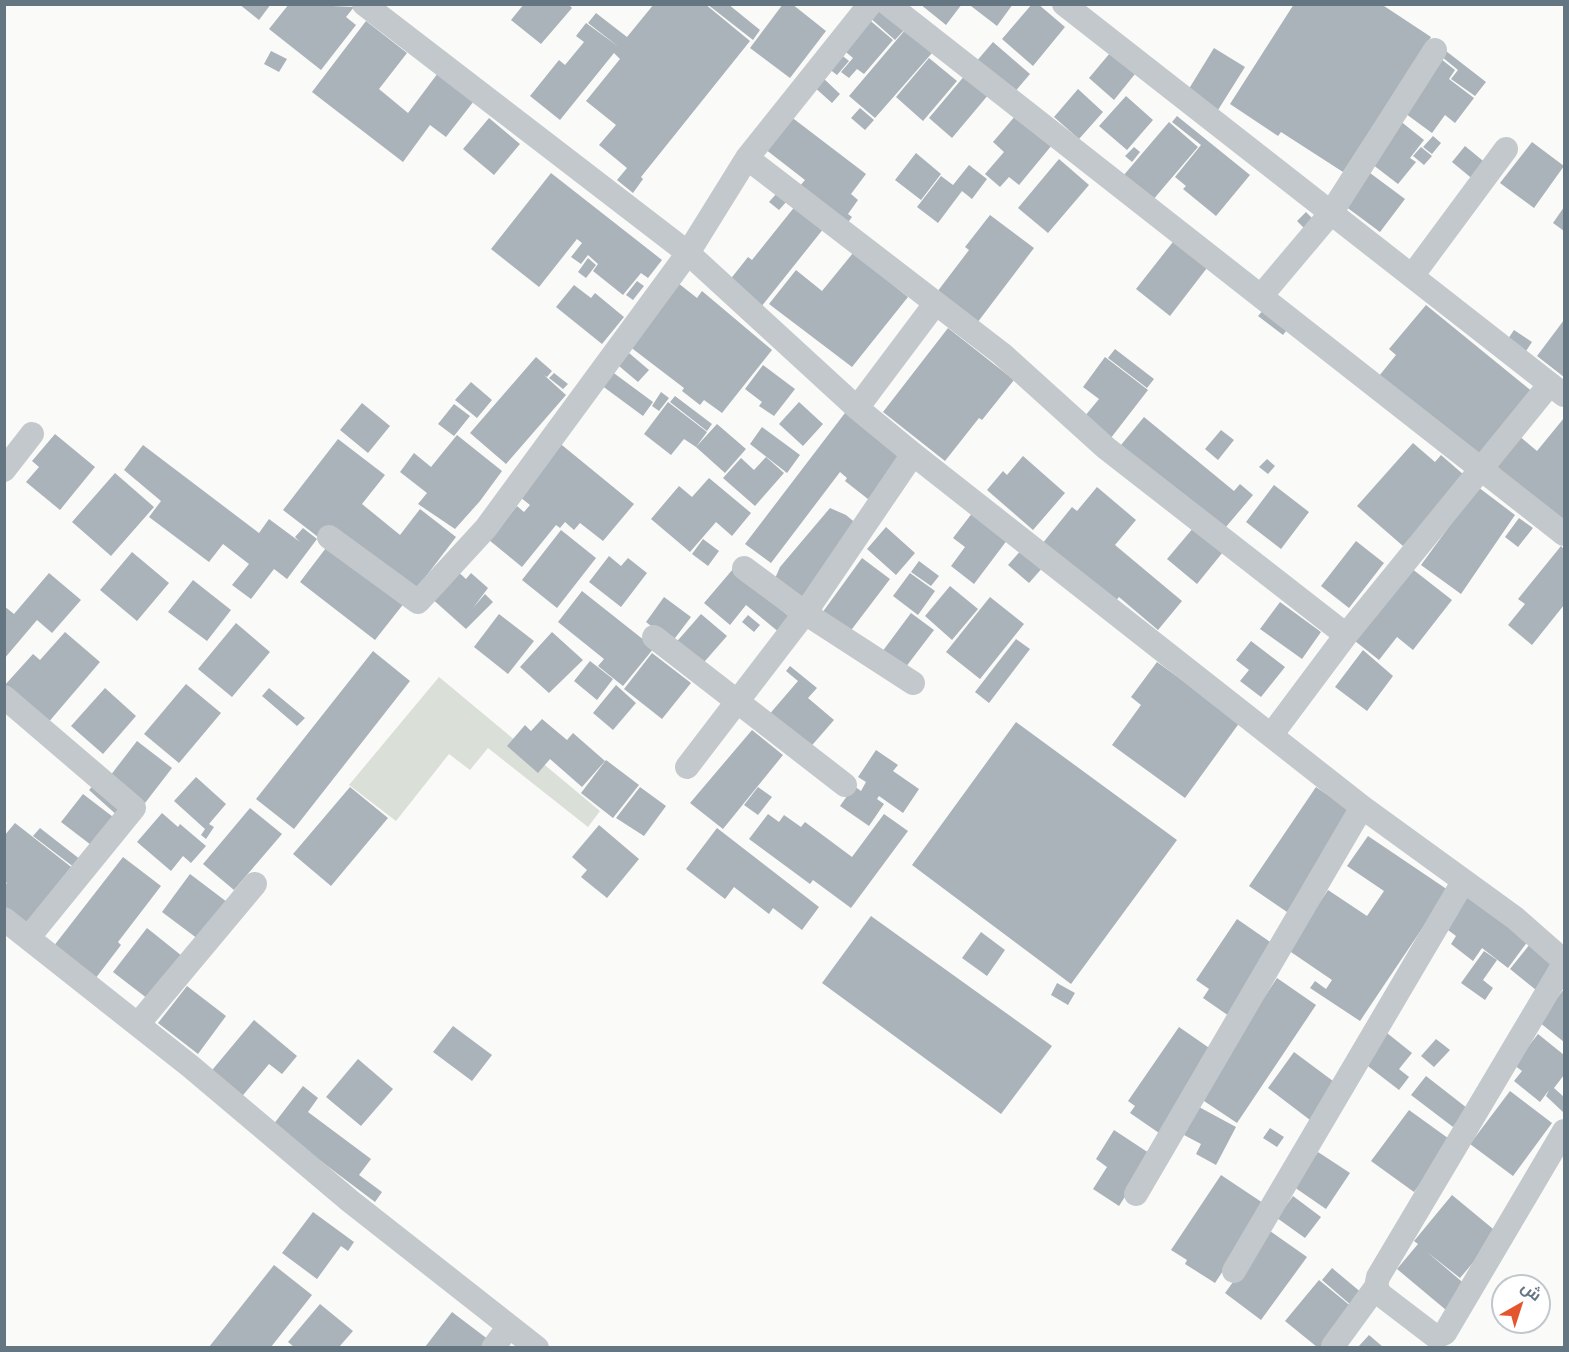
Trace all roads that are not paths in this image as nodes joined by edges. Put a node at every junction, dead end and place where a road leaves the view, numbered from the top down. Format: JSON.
{"nodes":[{"id":1,"x":364,"y":4,"type":"edge"},
{"id":2,"x":870,"y":4,"type":"edge"},
{"id":3,"x":888,"y":4,"type":"edge"},
{"id":4,"x":1064,"y":4,"type":"edge"},
{"id":5,"x":1435,"y":50,"type":"dead end"},
{"id":6,"x":1506,"y":149,"type":"dead end"},
{"id":7,"x":747,"y":158,"type":"junction"},
{"id":8,"x":1331,"y":213,"type":"junction"},
{"id":9,"x":688,"y":253,"type":"junction"},
{"id":10,"x":1412,"y":276,"type":"junction"},
{"id":11,"x":1261,"y":296,"type":"junction"},
{"id":12,"x":935,"y":304,"type":"junction"},
{"id":13,"x":1557,"y":390,"type":"edge"},
{"id":14,"x":857,"y":408,"type":"junction"},
{"id":15,"x":32,"y":434,"type":"dead end"},
{"id":16,"x":913,"y":454,"type":"junction"},
{"id":17,"x":1481,"y":468,"type":"junction"},
{"id":18,"x":4,"y":470,"type":"edge"},
{"id":19,"x":1564,"y":534,"type":"edge"},
{"id":20,"x":329,"y":537,"type":"dead end"},
{"id":21,"x":744,"y":568,"type":"dead end"},
{"id":22,"x":806,"y":613,"type":"junction"},
{"id":23,"x":1346,"y":635,"type":"junction"},
{"id":24,"x":654,"y":637,"type":"dead end"},
{"id":25,"x":913,"y":683,"type":"dead end"},
{"id":26,"x":4,"y":697,"type":"edge"},
{"id":27,"x":738,"y":703,"type":"junction"},
{"id":28,"x":1272,"y":734,"type":"junction"},
{"id":29,"x":687,"y":767,"type":"dead end"},
{"id":30,"x":845,"y":785,"type":"dead end"},
{"id":31,"x":1362,"y":807,"type":"junction"},
{"id":32,"x":1463,"y":882,"type":"junction"},
{"id":33,"x":255,"y":884,"type":"dead end"},
{"id":34,"x":4,"y":919,"type":"edge"},
{"id":35,"x":29,"y":937,"type":"junction"},
{"id":36,"x":1564,"y":962,"type":"edge"},
{"id":37,"x":138,"y":1024,"type":"junction"},
{"id":38,"x":1564,"y":1131,"type":"edge"},
{"id":39,"x":1136,"y":1194,"type":"dead end"},
{"id":40,"x":1234,"y":1271,"type":"dead end"},
{"id":41,"x":1376,"y":1287,"type":"junction"},
{"id":42,"x":509,"y":1326,"type":"junction"},
{"id":43,"x":1334,"y":1346,"type":"edge"},
{"id":44,"x":493,"y":1347,"type":"edge"},
{"id":45,"x":537,"y":1347,"type":"edge"}],
"edges":[{"from":1,"to":9,"type":"street"},
{"from":2,"to":7,"type":"street"},
{"from":3,"to":11,"type":"street"},
{"from":4,"to":8,"type":"street"},
{"from":5,"to":8,"type":"street"},
{"from":6,"to":10,"type":"street"},
{"from":7,"to":9,"type":"street"},
{"from":7,"to":12,"type":"street"},
{"from":8,"to":10,"type":"street"},
{"from":8,"to":11,"type":"street"},
{"from":9,"to":14,"type":"street"},
{"from":9,"to":20,"type":"street"},
{"from":10,"to":13,"type":"street"},
{"from":11,"to":17,"type":"street"},
{"from":12,"to":14,"type":"street"},
{"from":12,"to":23,"type":"street"},
{"from":13,"to":17,"type":"street"},
{"from":14,"to":16,"type":"street"},
{"from":15,"to":18,"type":"street"},
{"from":16,"to":22,"type":"street"},
{"from":16,"to":28,"type":"street"},
{"from":17,"to":19,"type":"street"},
{"from":17,"to":23,"type":"street"},
{"from":21,"to":22,"type":"street"},
{"from":22,"to":25,"type":"street"},
{"from":22,"to":27,"type":"street"},
{"from":23,"to":28,"type":"street"},
{"from":24,"to":27,"type":"street"},
{"from":26,"to":35,"type":"street"},
{"from":27,"to":29,"type":"street"},
{"from":27,"to":30,"type":"street"},
{"from":28,"to":31,"type":"street"},
{"from":31,"to":32,"type":"street"},
{"from":31,"to":39,"type":"street"},
{"from":32,"to":36,"type":"street"},
{"from":32,"to":40,"type":"street"},
{"from":33,"to":37,"type":"street"},
{"from":34,"to":35,"type":"street"},
{"from":35,"to":37,"type":"street"},
{"from":36,"to":41,"type":"street"},
{"from":37,"to":42,"type":"street"},
{"from":38,"to":41,"type":"street"},
{"from":41,"to":43,"type":"street"},
{"from":42,"to":44,"type":"street"},
{"from":42,"to":45,"type":"street"}]}
